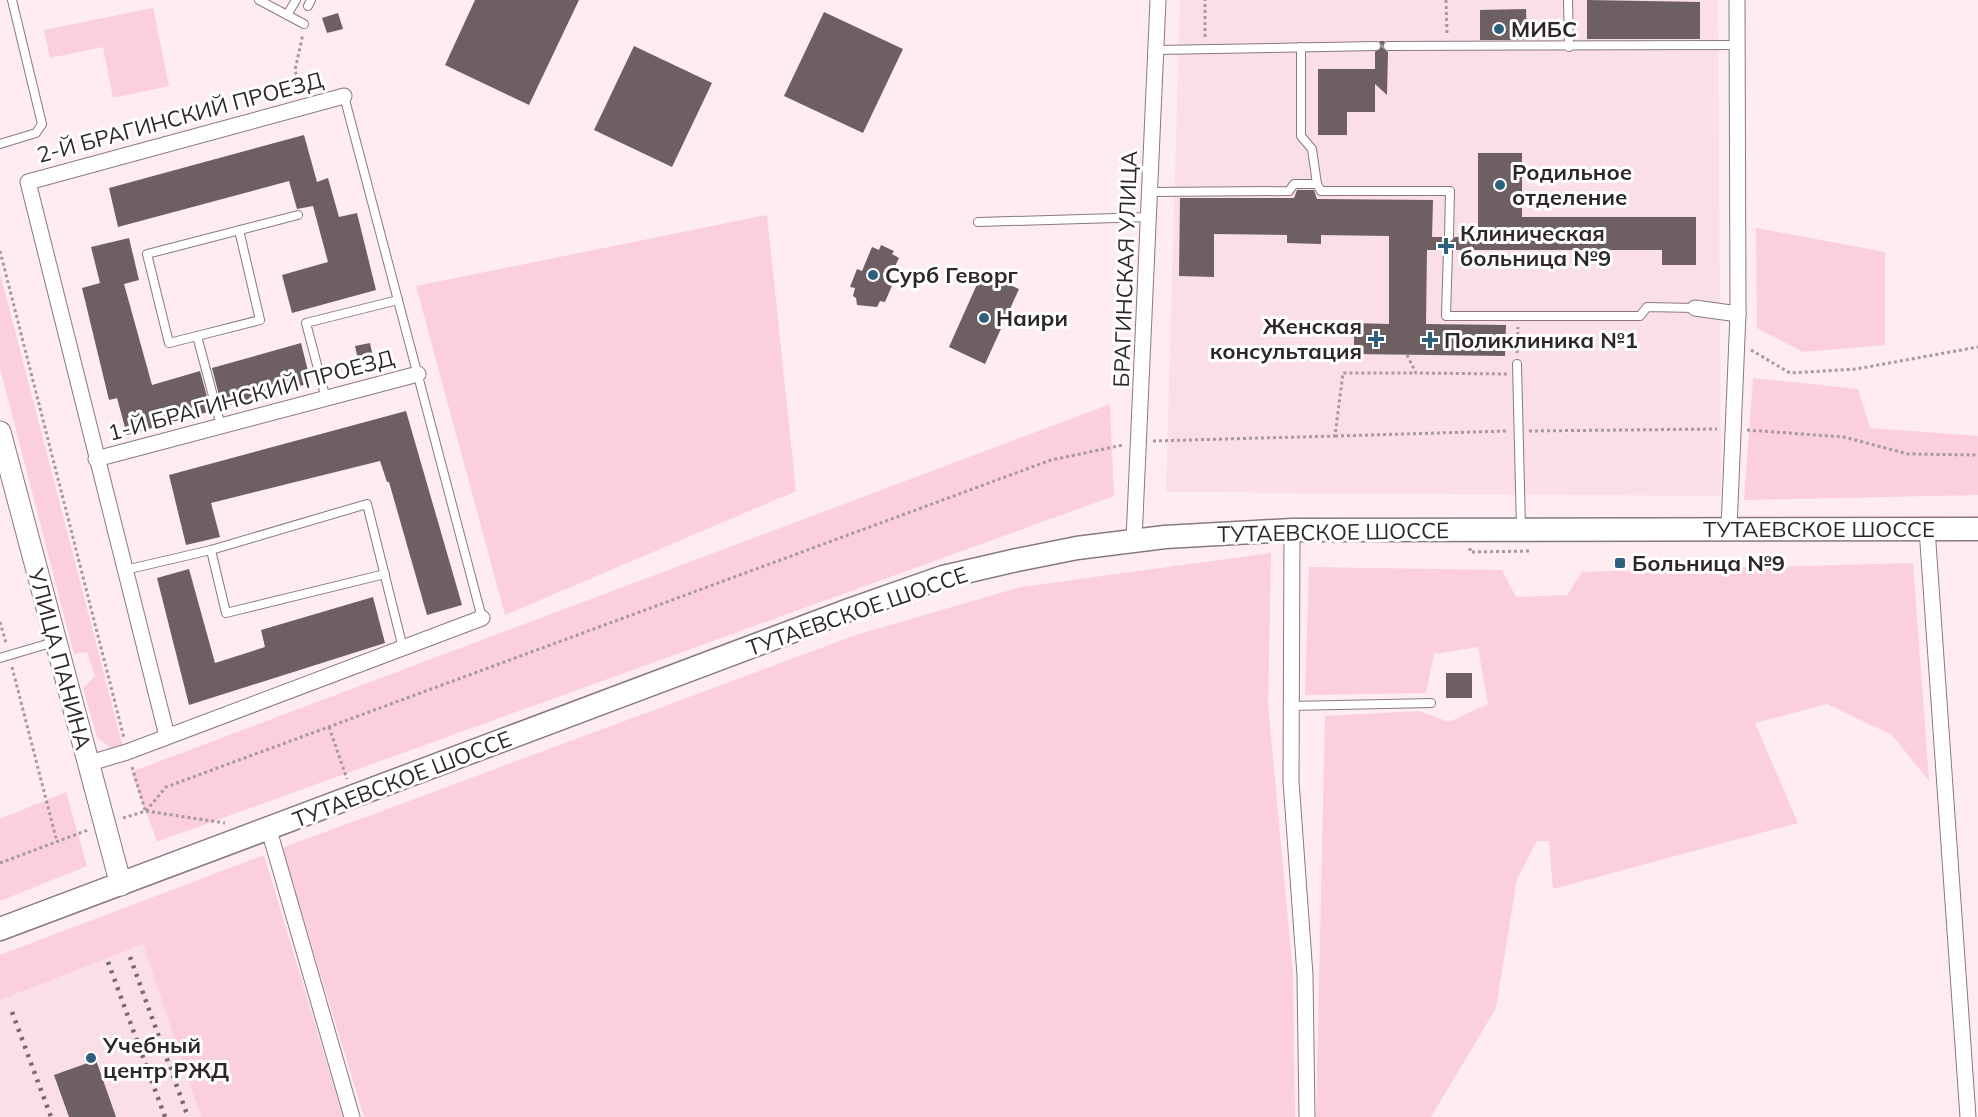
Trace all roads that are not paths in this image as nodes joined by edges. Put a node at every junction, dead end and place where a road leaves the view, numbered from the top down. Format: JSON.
{"nodes":[{"id":1,"x":12,"y":0,"type":"edge"},
{"id":2,"x":259,"y":0,"type":"edge"},
{"id":3,"x":296,"y":0,"type":"edge"},
{"id":4,"x":1158,"y":0,"type":"edge"},
{"id":5,"x":1568,"y":0,"type":"edge"},
{"id":6,"x":1737,"y":0,"type":"edge"},
{"id":7,"x":287,"y":15,"type":"junction"},
{"id":8,"x":304,"y":24,"type":"road end"},
{"id":9,"x":1737,"y":45,"type":"junction"},
{"id":10,"x":1376,"y":46,"type":"dead end"},
{"id":11,"x":1388,"y":46,"type":"dead end"},
{"id":12,"x":1569,"y":47,"type":"junction"},
{"id":13,"x":1300,"y":48,"type":"junction"},
{"id":14,"x":1156,"y":50,"type":"junction"},
{"id":15,"x":344,"y":96,"type":"joint"},
{"id":16,"x":0,"y":144,"type":"edge"},
{"id":17,"x":1317,"y":184,"type":"junction"},
{"id":18,"x":1151,"y":192,"type":"junction"},
{"id":19,"x":298,"y":215,"type":"dead end"},
{"id":20,"x":1150,"y":218,"type":"junction"},
{"id":21,"x":978,"y":222,"type":"dead end"},
{"id":22,"x":238,"y":230,"type":"junction"},
{"id":23,"x":1449,"y":237,"type":"dead end"},
{"id":24,"x":1448,"y":250,"type":"dead end"},
{"id":25,"x":398,"y":300,"type":"junction"},
{"id":26,"x":1695,"y":308,"type":"joint"},
{"id":27,"x":1738,"y":314,"type":"junction"},
{"id":28,"x":197,"y":336,"type":"junction"},
{"id":29,"x":1517,"y":364,"type":"road end"},
{"id":30,"x":418,"y":374,"type":"junction"},
{"id":31,"x":326,"y":399,"type":"junction"},
{"id":32,"x":221,"y":426,"type":"junction"},
{"id":33,"x":0,"y":432,"type":"edge"},
{"id":34,"x":96,"y":459,"type":"junction"},
{"id":35,"x":1729,"y":528,"type":"junction"},
{"id":36,"x":1928,"y":529,"type":"junction"},
{"id":37,"x":1978,"y":529,"type":"edge"},
{"id":38,"x":1292,"y":530,"type":"junction"},
{"id":39,"x":1521,"y":530,"type":"junction"},
{"id":40,"x":1134,"y":540,"type":"junction"},
{"id":41,"x":211,"y":550,"type":"junction"},
{"id":42,"x":125,"y":570,"type":"junction"},
{"id":43,"x":385,"y":574,"type":"junction"},
{"id":44,"x":482,"y":618,"type":"joint"},
{"id":45,"x":55,"y":642,"type":"junction"},
{"id":46,"x":403,"y":648,"type":"junction"},
{"id":47,"x":4,"y":656,"type":"edge"},
{"id":48,"x":1431,"y":703,"type":"dead end"},
{"id":49,"x":1291,"y":706,"type":"junction"},
{"id":50,"x":167,"y":736,"type":"junction"},
{"id":51,"x":87,"y":764,"type":"junction"},
{"id":52,"x":268,"y":830,"type":"junction"},
{"id":53,"x":121,"y":885,"type":"junction"},
{"id":54,"x":0,"y":929,"type":"edge"},
{"id":55,"x":352,"y":1117,"type":"edge"},
{"id":56,"x":1307,"y":1117,"type":"edge"},
{"id":57,"x":1968,"y":1117,"type":"edge"}],
"edges":[{"from":1,"to":16,"type":"lane","name":"2-Й БРАГИНСКИЙ ПРОЕЗД"},
{"from":2,"to":7,"type":"lane"},
{"from":3,"to":7,"type":"lane"},
{"from":4,"to":14,"type":"street","name":"БРАГИНСКАЯ УЛИЦА"},
{"from":5,"to":12,"type":"lane"},
{"from":6,"to":9,"type":"street"},
{"from":7,"to":8,"type":"lane"},
{"from":9,"to":12,"type":"lane"},
{"from":9,"to":27,"type":"street"},
{"from":10,"to":13,"type":"lane"},
{"from":11,"to":12,"type":"lane"},
{"from":13,"to":14,"type":"lane"},
{"from":13,"to":17,"type":"lane"},
{"from":14,"to":18,"type":"street","name":"БРАГИНСКАЯ УЛИЦА"},
{"from":15,"to":25,"type":"lane"},
{"from":15,"to":34,"type":"street","name":"2-Й БРАГИНСКИЙ ПРОЕЗД"},
{"from":17,"to":18,"type":"lane"},
{"from":17,"to":23,"type":"lane"},
{"from":18,"to":20,"type":"street","name":"БРАГИНСКАЯ УЛИЦА"},
{"from":19,"to":22,"type":"lane"},
{"from":20,"to":21,"type":"lane"},
{"from":20,"to":40,"type":"street","name":"БРАГИНСКАЯ УЛИЦА"},
{"from":22,"to":28,"type":"lane"},
{"from":22,"to":28,"type":"lane"},
{"from":24,"to":26,"type":"lane"},
{"from":25,"to":30,"type":"lane"},
{"from":25,"to":31,"type":"lane"},
{"from":26,"to":27,"type":"street"},
{"from":27,"to":35,"type":"street"},
{"from":28,"to":32,"type":"lane"},
{"from":29,"to":39,"type":"lane"},
{"from":30,"to":31,"type":"street","name":"1-Й БРАГИНСКИЙ ПРОЕЗД"},
{"from":30,"to":44,"type":"lane"},
{"from":31,"to":32,"type":"street","name":"1-Й БРАГИНСКИЙ ПРОЕЗД"},
{"from":32,"to":34,"type":"street","name":"1-Й БРАГИНСКИЙ ПРОЕЗД"},
{"from":33,"to":45,"type":"street","name":"УЛИЦА ПАНИНА"},
{"from":34,"to":42,"type":"street"},
{"from":35,"to":36,"type":"main road","name":"ТУТАЕВСКОЕ ШОССЕ"},
{"from":35,"to":39,"type":"main road","name":"ТУТАЕВСКОЕ ШОССЕ"},
{"from":36,"to":37,"type":"main road","name":"ТУТАЕВСКОЕ ШОССЕ"},
{"from":36,"to":57,"type":"street"},
{"from":38,"to":39,"type":"main road","name":"ТУТАЕВСКОЕ ШОССЕ"},
{"from":38,"to":40,"type":"main road","name":"ТУТАЕВСКОЕ ШОССЕ"},
{"from":38,"to":49,"type":"street"},
{"from":40,"to":52,"type":"main road","name":"ТУТАЕВСКОЕ ШОССЕ"},
{"from":41,"to":42,"type":"lane"},
{"from":41,"to":43,"type":"lane"},
{"from":41,"to":43,"type":"lane"},
{"from":42,"to":50,"type":"street"},
{"from":43,"to":46,"type":"lane"},
{"from":44,"to":46,"type":"street"},
{"from":45,"to":47,"type":"lane"},
{"from":45,"to":51,"type":"street","name":"УЛИЦА ПАНИНА"},
{"from":46,"to":50,"type":"street"},
{"from":48,"to":49,"type":"lane"},
{"from":49,"to":56,"type":"street"},
{"from":50,"to":51,"type":"street"},
{"from":51,"to":53,"type":"street","name":"УЛИЦА ПАНИНА"},
{"from":52,"to":53,"type":"main road","name":"ТУТАЕВСКОЕ ШОССЕ"},
{"from":52,"to":55,"type":"street"},
{"from":53,"to":54,"type":"main road","name":"ТУТАЕВСКОЕ ШОССЕ"}]}
